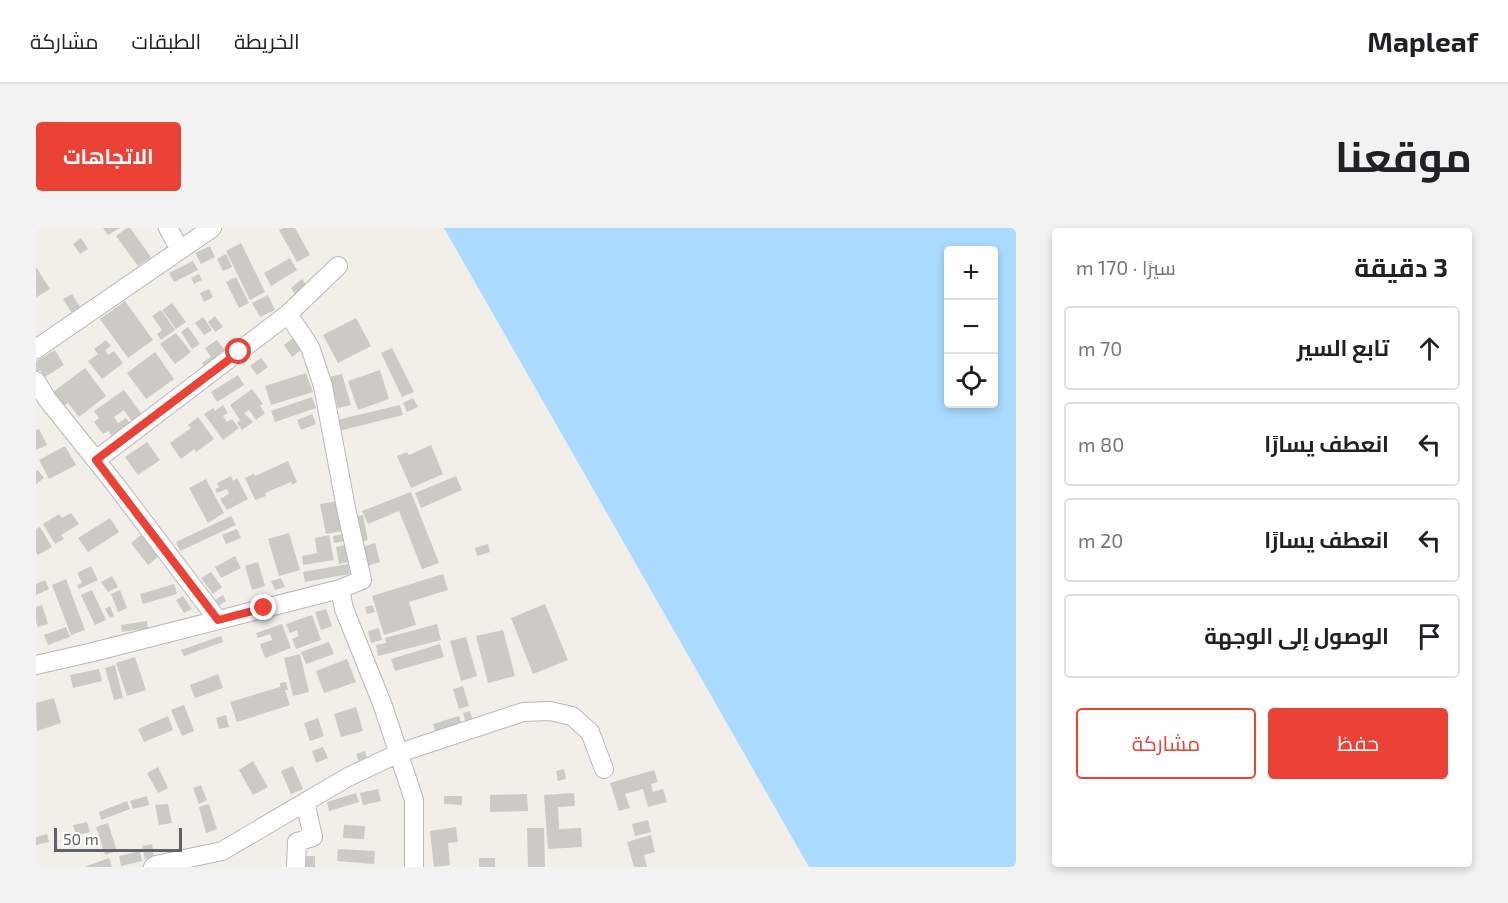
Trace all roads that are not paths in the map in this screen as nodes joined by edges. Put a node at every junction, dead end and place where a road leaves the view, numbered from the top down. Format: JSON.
{"nodes":[{"id":1,"x":168,"y":228,"type":"edge"},
{"id":2,"x":212,"y":228,"type":"edge"},
{"id":3,"x":180,"y":250,"type":"junction"},
{"id":4,"x":338,"y":266,"type":"dead end"},
{"id":5,"x":288,"y":314,"type":"junction"},
{"id":6,"x":36,"y":350,"type":"edge"},
{"id":7,"x":36,"y":381,"type":"edge"},
{"id":8,"x":96,"y":460,"type":"junction"},
{"id":9,"x":340,"y":589,"type":"junction"},
{"id":10,"x":218,"y":620,"type":"junction"},
{"id":11,"x":36,"y":666,"type":"edge"},
{"id":12,"x":399,"y":753,"type":"junction"},
{"id":13,"x":604,"y":769,"type":"dead end"},
{"id":14,"x":305,"y":802,"type":"junction"},
{"id":15,"x":153,"y":867,"type":"edge"},
{"id":16,"x":296,"y":867,"type":"edge"},
{"id":17,"x":414,"y":867,"type":"edge"}],
"edges":[{"from":1,"to":3,"type":"street"},
{"from":2,"to":3,"type":"street"},
{"from":3,"to":6,"type":"street"},
{"from":4,"to":5,"type":"street"},
{"from":5,"to":8,"type":"street"},
{"from":5,"to":9,"type":"street"},
{"from":7,"to":8,"type":"street"},
{"from":8,"to":10,"type":"street"},
{"from":9,"to":10,"type":"street"},
{"from":9,"to":12,"type":"street"},
{"from":10,"to":11,"type":"street"},
{"from":12,"to":13,"type":"street"},
{"from":12,"to":14,"type":"street"},
{"from":12,"to":17,"type":"street"},
{"from":14,"to":15,"type":"street"},
{"from":14,"to":16,"type":"street"}]}
